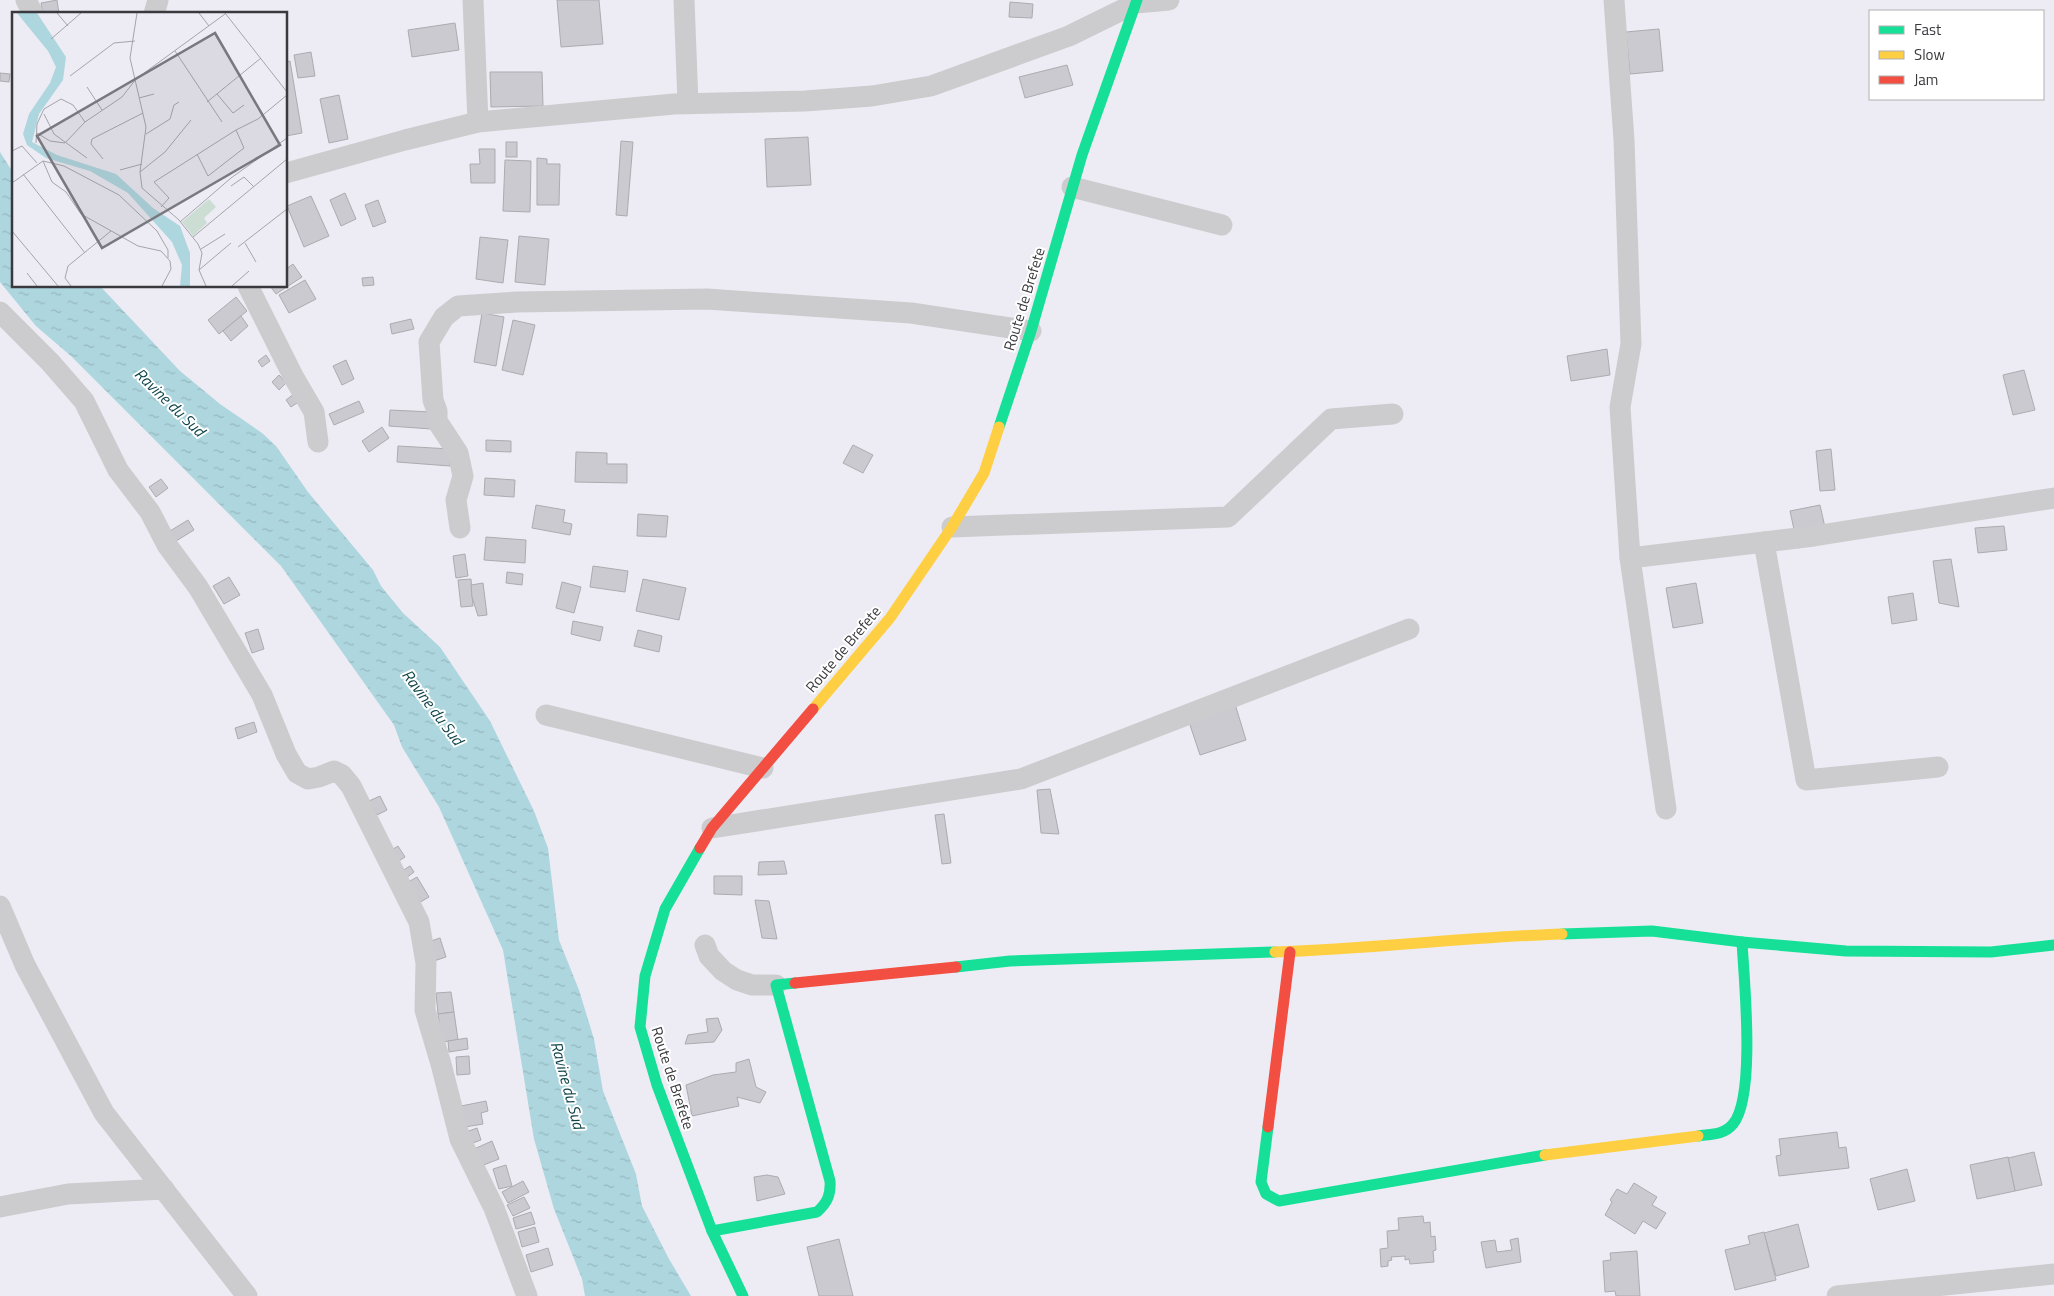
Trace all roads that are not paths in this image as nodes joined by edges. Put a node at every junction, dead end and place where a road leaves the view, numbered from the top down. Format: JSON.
{"nodes":[{"id":1,"x":26,"y":0,"type":"edge"},
{"id":2,"x":473,"y":0,"type":"edge"},
{"id":3,"x":684,"y":0,"type":"edge"},
{"id":4,"x":1169,"y":0,"type":"edge"},
{"id":5,"x":1614,"y":0,"type":"edge"},
{"id":6,"x":1136,"y":2,"type":"edge"},
{"id":7,"x":32,"y":12,"type":"edge"},
{"id":8,"x":688,"y":103,"type":"junction"},
{"id":9,"x":478,"y":122,"type":"junction"},
{"id":10,"x":288,"y":171,"type":"edge"},
{"id":11,"x":1072,"y":187,"type":"junction"},
{"id":12,"x":1222,"y":225,"type":"dead end"},
{"id":13,"x":249,"y":288,"type":"edge"},
{"id":14,"x":0,"y":312,"type":"edge"},
{"id":15,"x":1031,"y":331,"type":"junction"},
{"id":16,"x":1393,"y":414,"type":"dead end"},
{"id":17,"x":318,"y":442,"type":"dead end"},
{"id":18,"x":2054,"y":498,"type":"edge"},
{"id":19,"x":952,"y":527,"type":"junction"},
{"id":20,"x":460,"y":528,"type":"dead end"},
{"id":21,"x":1764,"y":542,"type":"junction"},
{"id":22,"x":1630,"y":558,"type":"junction"},
{"id":23,"x":1409,"y":629,"type":"dead end"},
{"id":24,"x":546,"y":715,"type":"dead end"},
{"id":25,"x":1938,"y":767,"type":"dead end"},
{"id":26,"x":763,"y":768,"type":"junction"},
{"id":27,"x":1666,"y":809,"type":"dead end"},
{"id":28,"x":712,"y":828,"type":"junction"},
{"id":29,"x":0,"y":906,"type":"edge"},
{"id":30,"x":1742,"y":942,"type":"junction"},
{"id":31,"x":706,"y":945,"type":"dead end"},
{"id":32,"x":2054,"y":946,"type":"edge"},
{"id":33,"x":1290,"y":952,"type":"junction"},
{"id":34,"x":776,"y":985,"type":"junction"},
{"id":35,"x":164,"y":1189,"type":"junction"},
{"id":36,"x":0,"y":1207,"type":"edge"},
{"id":37,"x":712,"y":1231,"type":"junction"},
{"id":38,"x":2054,"y":1274,"type":"edge"},
{"id":39,"x":247,"y":1296,"type":"edge"},
{"id":40,"x":527,"y":1296,"type":"edge"},
{"id":41,"x":743,"y":1296,"type":"edge"},
{"id":42,"x":1837,"y":1296,"type":"edge"}],
"edges":[{"from":1,"to":7,"type":"street"},
{"from":2,"to":9,"type":"street"},
{"from":3,"to":8,"type":"street"},
{"from":4,"to":6,"type":"street"},
{"from":5,"to":22,"type":"street"},
{"from":6,"to":8,"type":"street"},
{"from":6,"to":11,"type":"street","name":"Route de Brefete"},
{"from":8,"to":9,"type":"street"},
{"from":9,"to":10,"type":"street"},
{"from":11,"to":12,"type":"street"},
{"from":11,"to":15,"type":"street","name":"Route de Brefete"},
{"from":13,"to":17,"type":"street"},
{"from":14,"to":40,"type":"street"},
{"from":15,"to":19,"type":"street","name":"Route de Brefete"},
{"from":15,"to":20,"type":"street"},
{"from":16,"to":19,"type":"street"},
{"from":18,"to":21,"type":"street"},
{"from":19,"to":26,"type":"street","name":"Route de Brefete"},
{"from":21,"to":22,"type":"street"},
{"from":21,"to":25,"type":"street"},
{"from":22,"to":27,"type":"street"},
{"from":23,"to":28,"type":"street"},
{"from":24,"to":26,"type":"street"},
{"from":26,"to":28,"type":"street","name":"Route de Brefete"},
{"from":28,"to":37,"type":"street","name":"Route de Brefete"},
{"from":29,"to":35,"type":"street"},
{"from":30,"to":32,"type":"street"},
{"from":30,"to":33,"type":"street"},
{"from":30,"to":33,"type":"street"},
{"from":31,"to":34,"type":"street"},
{"from":33,"to":34,"type":"street"},
{"from":34,"to":37,"type":"street"},
{"from":35,"to":36,"type":"street"},
{"from":35,"to":39,"type":"street"},
{"from":37,"to":41,"type":"street","name":"Route de Brefete"},
{"from":38,"to":42,"type":"street"}]}
